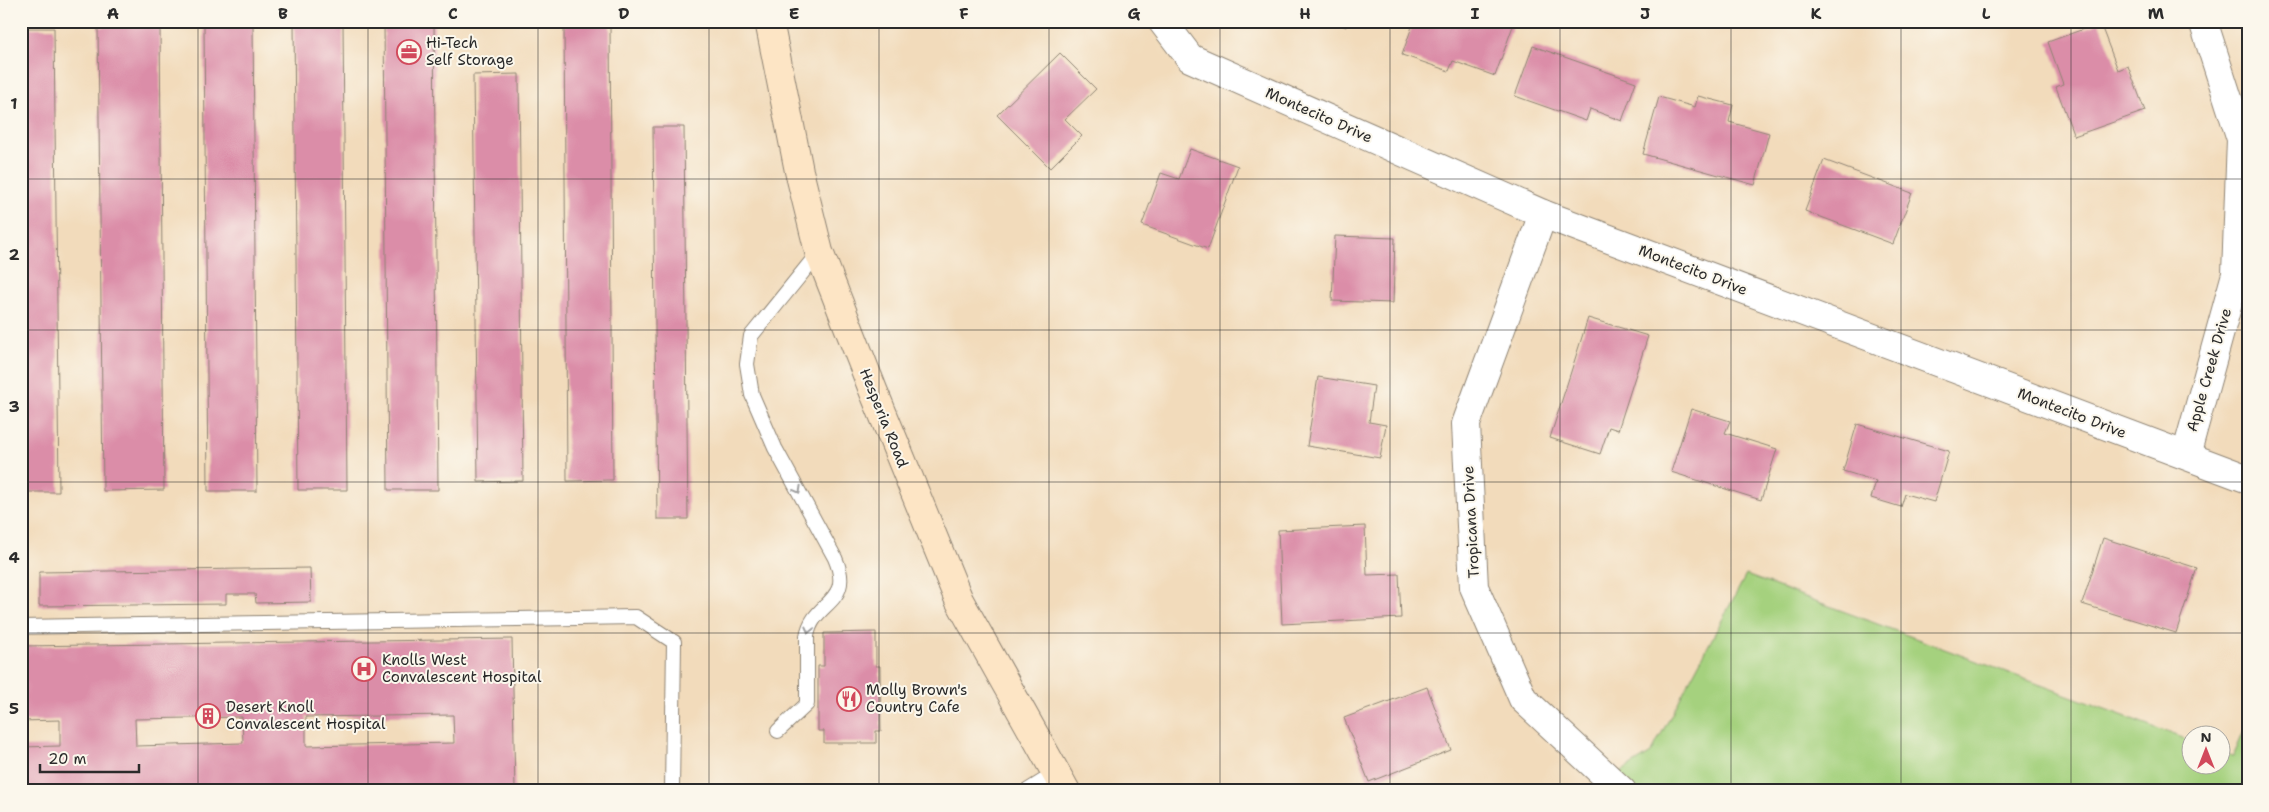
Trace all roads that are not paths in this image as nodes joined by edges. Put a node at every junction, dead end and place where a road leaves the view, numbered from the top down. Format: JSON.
{"nodes":[{"id":1,"x":769,"y":21,"type":"edge"},
{"id":2,"x":1162,"y":21,"type":"edge"},
{"id":3,"x":2203,"y":21,"type":"edge"},
{"id":4,"x":1543,"y":214,"type":"junction"},
{"id":5,"x":819,"y":252,"type":"junction"},
{"id":6,"x":2186,"y":455,"type":"junction"},
{"id":7,"x":2248,"y":479,"type":"edge"},
{"id":8,"x":21,"y":627,"type":"edge"},
{"id":9,"x":778,"y":731,"type":"dead end"},
{"id":10,"x":1061,"y":782,"type":"edge"},
{"id":11,"x":672,"y":791,"type":"edge"},
{"id":12,"x":1027,"y":791,"type":"edge"},
{"id":13,"x":1622,"y":791,"type":"edge"}],
"edges":[{"from":1,"to":5,"type":"main road","name":"Hesperia Road"},
{"from":2,"to":4,"type":"street","name":"Montecito Drive"},
{"from":3,"to":6,"type":"street","name":"Apple Creek Drive"},
{"from":4,"to":6,"type":"street","name":"Montecito Drive"},
{"from":4,"to":13,"type":"street","name":"Tropicana Drive"},
{"from":5,"to":9,"type":"lane","one_way":true},
{"from":5,"to":10,"type":"main road","name":"Hesperia Road"},
{"from":6,"to":7,"type":"street","name":"Montecito Drive"},
{"from":8,"to":11,"type":"lane"},
{"from":10,"to":12,"type":"lane"}]}
